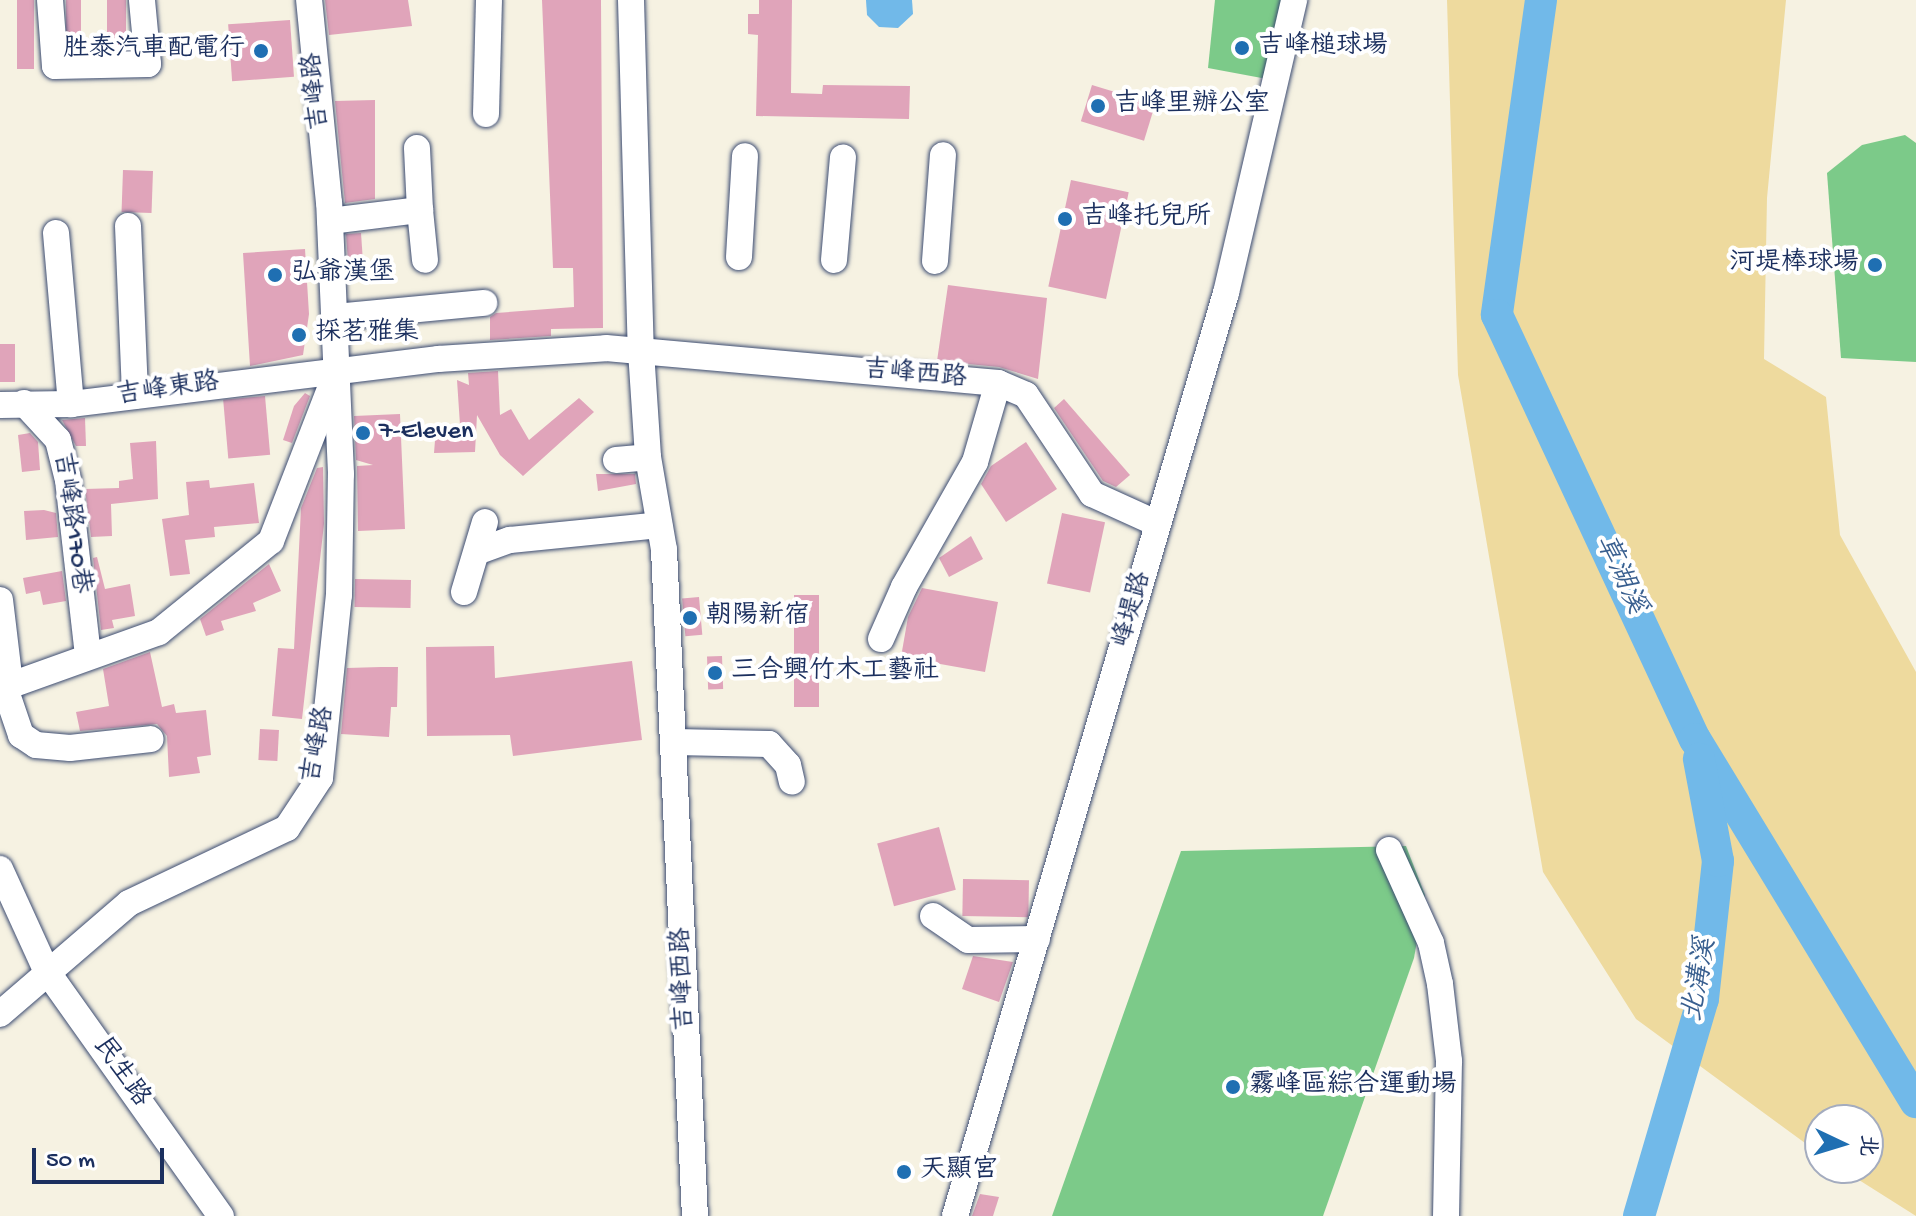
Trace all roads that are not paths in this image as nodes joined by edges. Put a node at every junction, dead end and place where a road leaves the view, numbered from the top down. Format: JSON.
{"nodes":[{"id":1,"x":50,"y":0,"type":"edge"},
{"id":2,"x":142,"y":0,"type":"edge"},
{"id":3,"x":309,"y":0,"type":"edge"},
{"id":4,"x":489,"y":0,"type":"edge"},
{"id":5,"x":631,"y":0,"type":"edge"},
{"id":6,"x":1294,"y":0,"type":"edge"},
{"id":7,"x":486,"y":114,"type":"dead end"},
{"id":8,"x":417,"y":148,"type":"dead end"},
{"id":9,"x":943,"y":155,"type":"dead end"},
{"id":10,"x":745,"y":156,"type":"dead end"},
{"id":11,"x":843,"y":157,"type":"dead end"},
{"id":12,"x":420,"y":210,"type":"junction"},
{"id":13,"x":330,"y":221,"type":"junction"},
{"id":14,"x":128,"y":226,"type":"dead end"},
{"id":15,"x":56,"y":233,"type":"dead end"},
{"id":16,"x":739,"y":257,"type":"dead end"},
{"id":17,"x":425,"y":260,"type":"dead end"},
{"id":18,"x":834,"y":260,"type":"dead end"},
{"id":19,"x":935,"y":261,"type":"dead end"},
{"id":20,"x":484,"y":303,"type":"dead end"},
{"id":21,"x":335,"y":317,"type":"junction"},
{"id":22,"x":641,"y":351,"type":"junction"},
{"id":23,"x":336,"y":374,"type":"junction"},
{"id":24,"x":998,"y":383,"type":"junction"},
{"id":25,"x":135,"y":396,"type":"junction"},
{"id":26,"x":12,"y":404,"type":"edge"},
{"id":27,"x":71,"y":404,"type":"junction"},
{"id":28,"x":648,"y":457,"type":"junction"},
{"id":29,"x":616,"y":460,"type":"dead end"},
{"id":30,"x":485,"y":522,"type":"dead end"},
{"id":31,"x":1158,"y":524,"type":"junction"},
{"id":32,"x":659,"y":525,"type":"junction"},
{"id":33,"x":479,"y":551,"type":"junction"},
{"id":34,"x":464,"y":592,"type":"dead end"},
{"id":35,"x":0,"y":600,"type":"edge"},
{"id":36,"x":881,"y":639,"type":"dead end"},
{"id":37,"x":88,"y":656,"type":"junction"},
{"id":38,"x":5,"y":687,"type":"edge"},
{"id":39,"x":151,"y":739,"type":"dead end"},
{"id":40,"x":675,"y":742,"type":"junction"},
{"id":41,"x":792,"y":782,"type":"dead end"},
{"id":42,"x":1389,"y":850,"type":"dead end"},
{"id":43,"x":0,"y":869,"type":"edge"},
{"id":44,"x":933,"y":916,"type":"dead end"},
{"id":45,"x":1037,"y":939,"type":"junction"},
{"id":46,"x":46,"y":970,"type":"junction"},
{"id":47,"x":0,"y":1014,"type":"edge"},
{"id":48,"x":221,"y":1216,"type":"edge"},
{"id":49,"x":695,"y":1216,"type":"edge"},
{"id":50,"x":955,"y":1216,"type":"edge"},
{"id":51,"x":1446,"y":1216,"type":"edge"}],
"edges":[{"from":1,"to":2,"type":"street"},
{"from":3,"to":13,"type":"street","name":"吉峰路"},
{"from":4,"to":7,"type":"street"},
{"from":5,"to":22,"type":"street","name":"吉峰西路"},
{"from":6,"to":31,"type":"street","name":"峰堤路"},
{"from":8,"to":12,"type":"street"},
{"from":9,"to":19,"type":"street"},
{"from":10,"to":16,"type":"street"},
{"from":11,"to":18,"type":"street"},
{"from":12,"to":13,"type":"street"},
{"from":12,"to":17,"type":"street"},
{"from":13,"to":21,"type":"street","name":"吉峰路"},
{"from":14,"to":25,"type":"street"},
{"from":15,"to":27,"type":"street"},
{"from":20,"to":21,"type":"street"},
{"from":21,"to":23,"type":"street","name":"吉峰路"},
{"from":22,"to":23,"type":"street","name":"吉峰西路"},
{"from":22,"to":24,"type":"street","name":"吉峰西路"},
{"from":22,"to":28,"type":"street","name":"吉峰西路"},
{"from":23,"to":25,"type":"street","name":"吉峰東路"},
{"from":23,"to":37,"type":"street","name":"吉峰路"},
{"from":23,"to":46,"type":"street","name":"吉峰路"},
{"from":24,"to":31,"type":"street","name":"吉峰西路"},
{"from":24,"to":36,"type":"street","name":"吉峰西路"},
{"from":25,"to":27,"type":"street","name":"吉峰東路"},
{"from":26,"to":27,"type":"street","name":"吉峰東路"},
{"from":26,"to":37,"type":"street","name":"吉峰路170巷"},
{"from":28,"to":29,"type":"street"},
{"from":28,"to":32,"type":"street","name":"吉峰西路"},
{"from":30,"to":33,"type":"street"},
{"from":31,"to":45,"type":"street","name":"峰堤路"},
{"from":32,"to":33,"type":"street"},
{"from":32,"to":40,"type":"street","name":"吉峰西路"},
{"from":33,"to":34,"type":"street"},
{"from":35,"to":38,"type":"street"},
{"from":37,"to":38,"type":"street","name":"吉峰路"},
{"from":38,"to":39,"type":"street"},
{"from":40,"to":41,"type":"street"},
{"from":40,"to":49,"type":"street","name":"吉峰西路"},
{"from":42,"to":51,"type":"street"},
{"from":43,"to":46,"type":"street","name":"民生路"},
{"from":44,"to":45,"type":"street"},
{"from":45,"to":50,"type":"street","name":"峰堤路"},
{"from":46,"to":47,"type":"street"},
{"from":46,"to":48,"type":"street","name":"民生路"}]}
